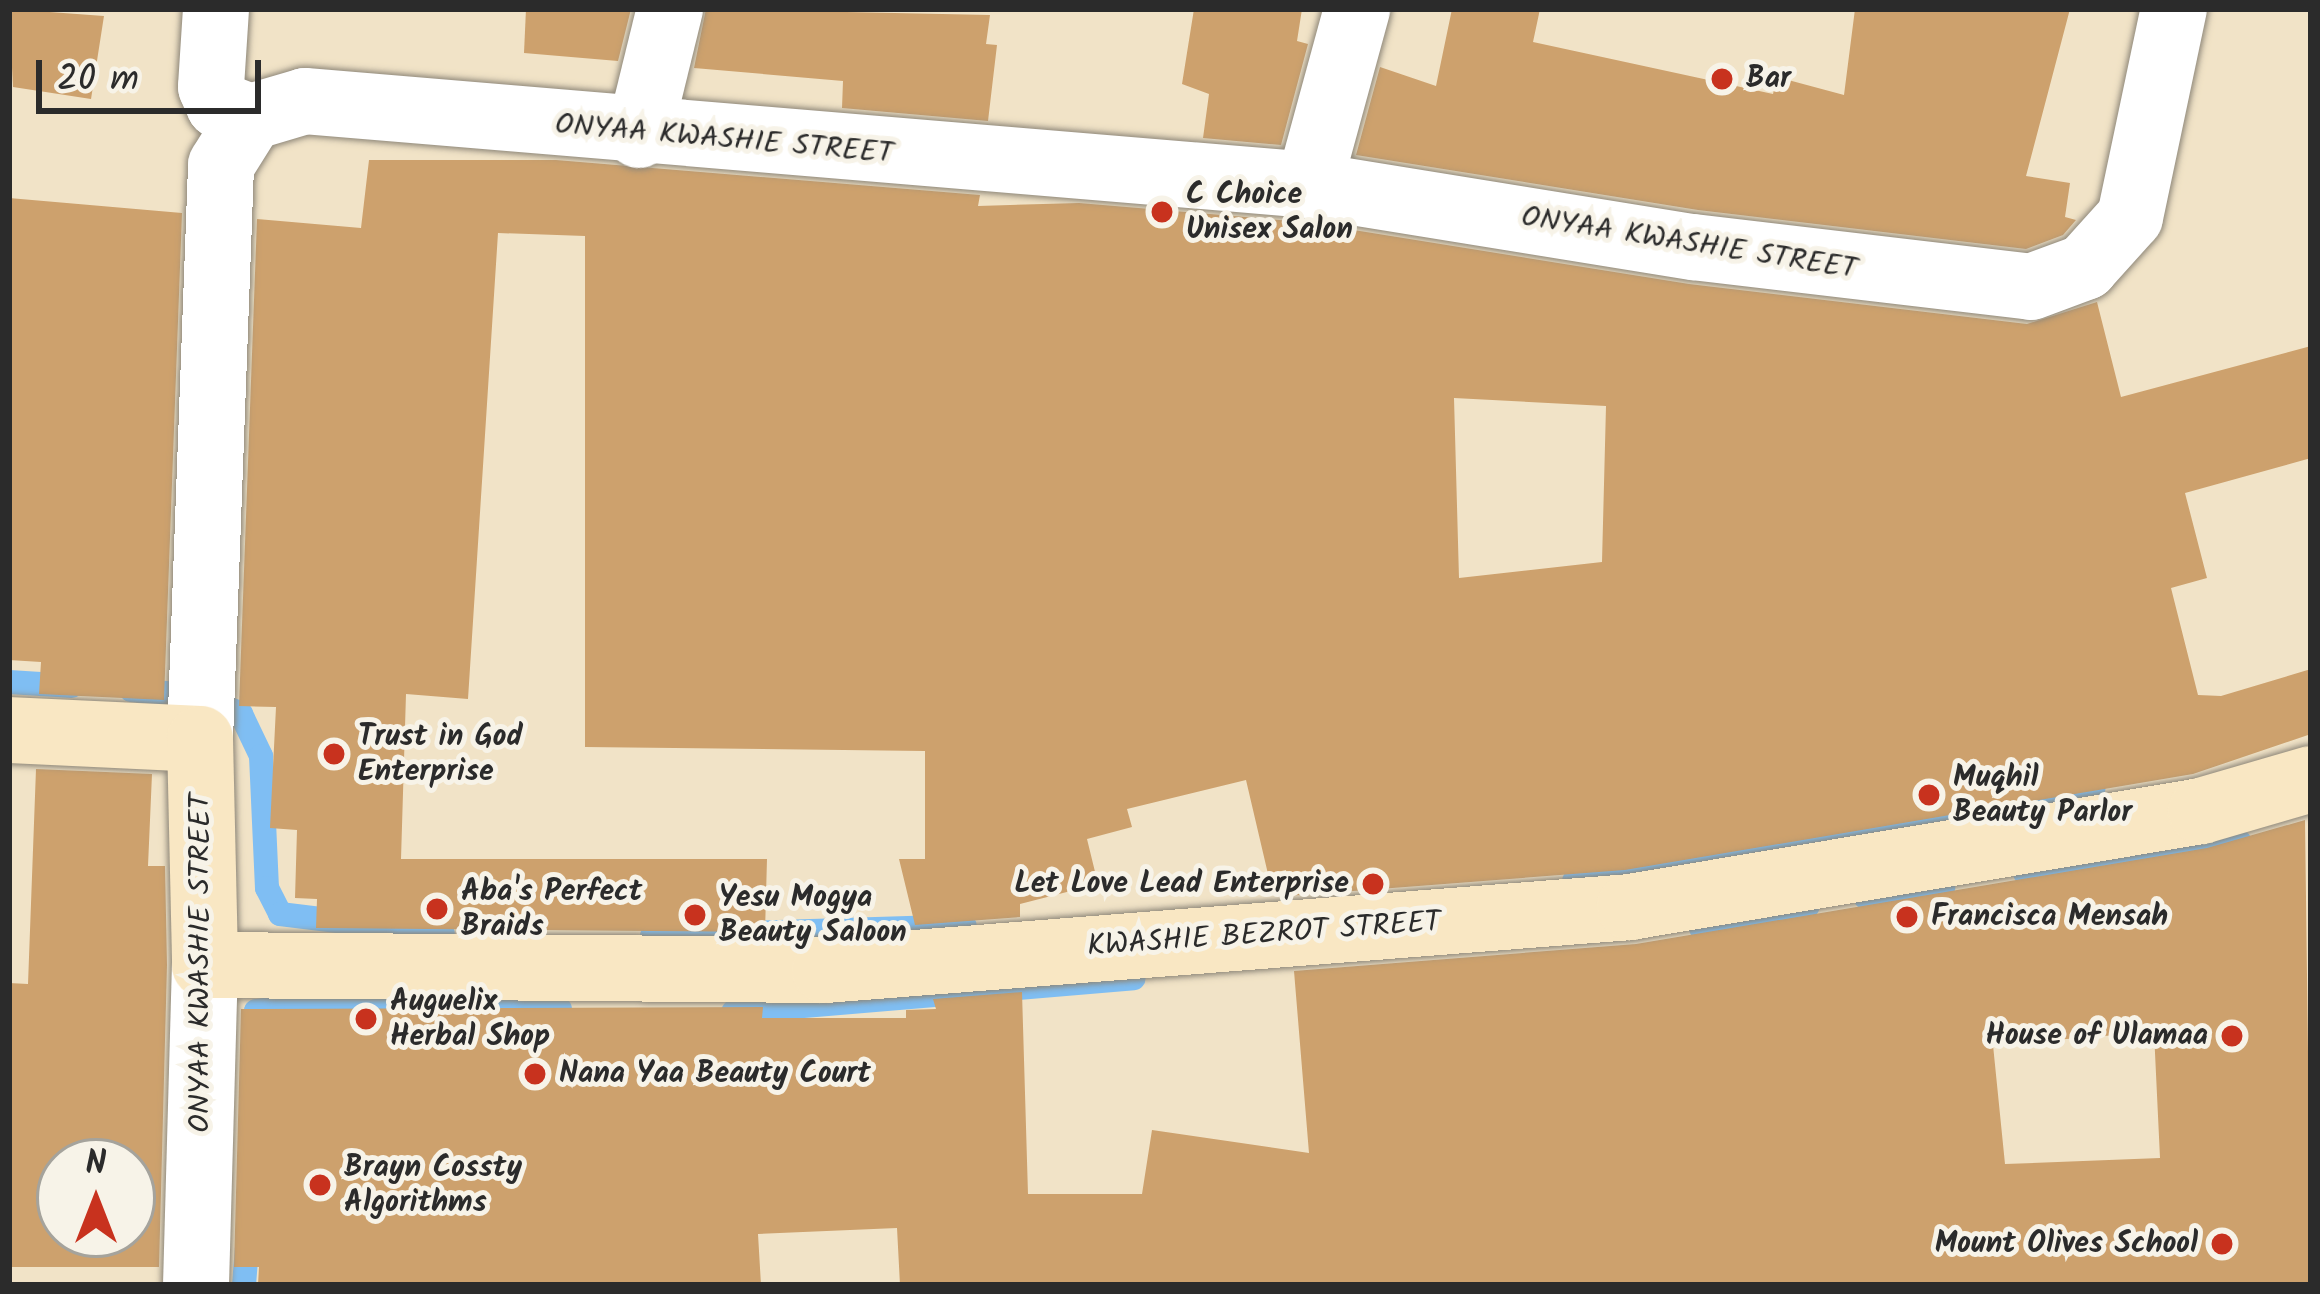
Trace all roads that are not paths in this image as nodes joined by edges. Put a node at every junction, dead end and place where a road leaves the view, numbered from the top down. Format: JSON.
{"nodes":[{"id":1,"x":216,"y":9,"type":"edge"},
{"id":2,"x":670,"y":9,"type":"edge"},
{"id":3,"x":1357,"y":9,"type":"edge"},
{"id":4,"x":2174,"y":9,"type":"edge"},
{"id":5,"x":251,"y":117,"type":"junction"},
{"id":6,"x":639,"y":135,"type":"junction"},
{"id":7,"x":1309,"y":184,"type":"junction"},
{"id":8,"x":9,"y":730,"type":"edge"},
{"id":9,"x":200,"y":739,"type":"junction"},
{"id":10,"x":2311,"y":778,"type":"edge"},
{"id":11,"x":205,"y":965,"type":"junction"},
{"id":12,"x":196,"y":1285,"type":"edge"}],
"edges":[{"from":1,"to":5,"type":"street"},
{"from":2,"to":6,"type":"street"},
{"from":3,"to":7,"type":"street"},
{"from":4,"to":7,"type":"street","name":"ONYAA KWASHIE STREET"},
{"from":5,"to":6,"type":"street","name":"ONYAA KWASHIE STREET"},
{"from":5,"to":9,"type":"street","name":"ONYAA KWASHIE STREET"},
{"from":6,"to":7,"type":"street","name":"ONYAA KWASHIE STREET"},
{"from":8,"to":9,"type":"street"},
{"from":9,"to":11,"type":"street","name":"ONYAA KWASHIE STREET"},
{"from":10,"to":11,"type":"street","name":"KWASHIE BEZROT STREET"},
{"from":11,"to":12,"type":"street","name":"ONYAA KWASHIE STREET"}]}
